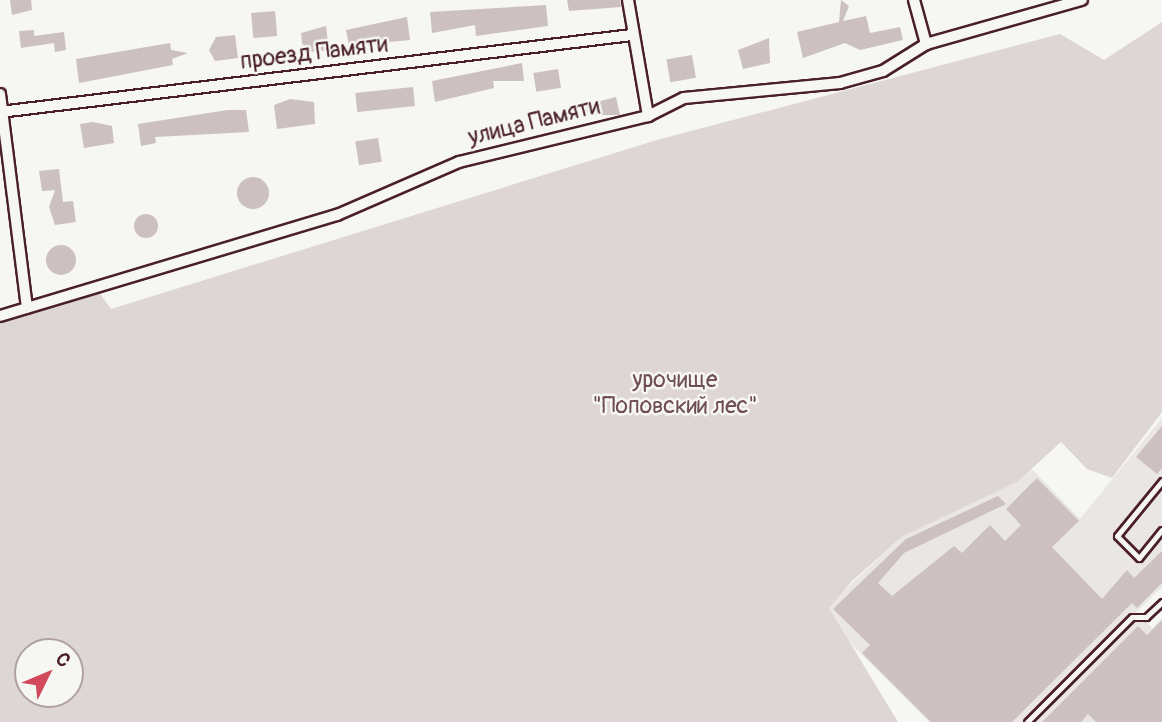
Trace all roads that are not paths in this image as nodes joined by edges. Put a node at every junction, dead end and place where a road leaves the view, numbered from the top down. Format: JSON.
{"nodes":[{"id":1,"x":628,"y":0,"type":"edge"},
{"id":2,"x":914,"y":0,"type":"edge"},
{"id":3,"x":1082,"y":0,"type":"edge"},
{"id":4,"x":632,"y":35,"type":"junction"},
{"id":5,"x":926,"y":44,"type":"junction"},
{"id":6,"x":0,"y":94,"type":"edge"},
{"id":7,"x":1,"y":111,"type":"edge"},
{"id":8,"x":648,"y":116,"type":"junction"},
{"id":9,"x":27,"y":307,"type":"junction"},
{"id":10,"x":0,"y":316,"type":"edge"},
{"id":11,"x":1162,"y":481,"type":"edge"},
{"id":12,"x":1162,"y":530,"type":"edge"},
{"id":13,"x":1162,"y":602,"type":"edge"},
{"id":14,"x":1027,"y":722,"type":"edge"}],
"edges":[{"from":1,"to":4,"type":"street"},
{"from":2,"to":5,"type":"street"},
{"from":3,"to":5,"type":"street","name":"улица Памяти"},
{"from":4,"to":7,"type":"street","name":"проезд Памяти"},
{"from":4,"to":8,"type":"street"},
{"from":5,"to":8,"type":"street","name":"улица Памяти"},
{"from":6,"to":7,"type":"street"},
{"from":7,"to":9,"type":"street"},
{"from":8,"to":9,"type":"street","name":"улица Памяти"},
{"from":9,"to":10,"type":"street","name":"улица Памяти"},
{"from":11,"to":12,"type":"lane"},
{"from":13,"to":14,"type":"lane"}]}
